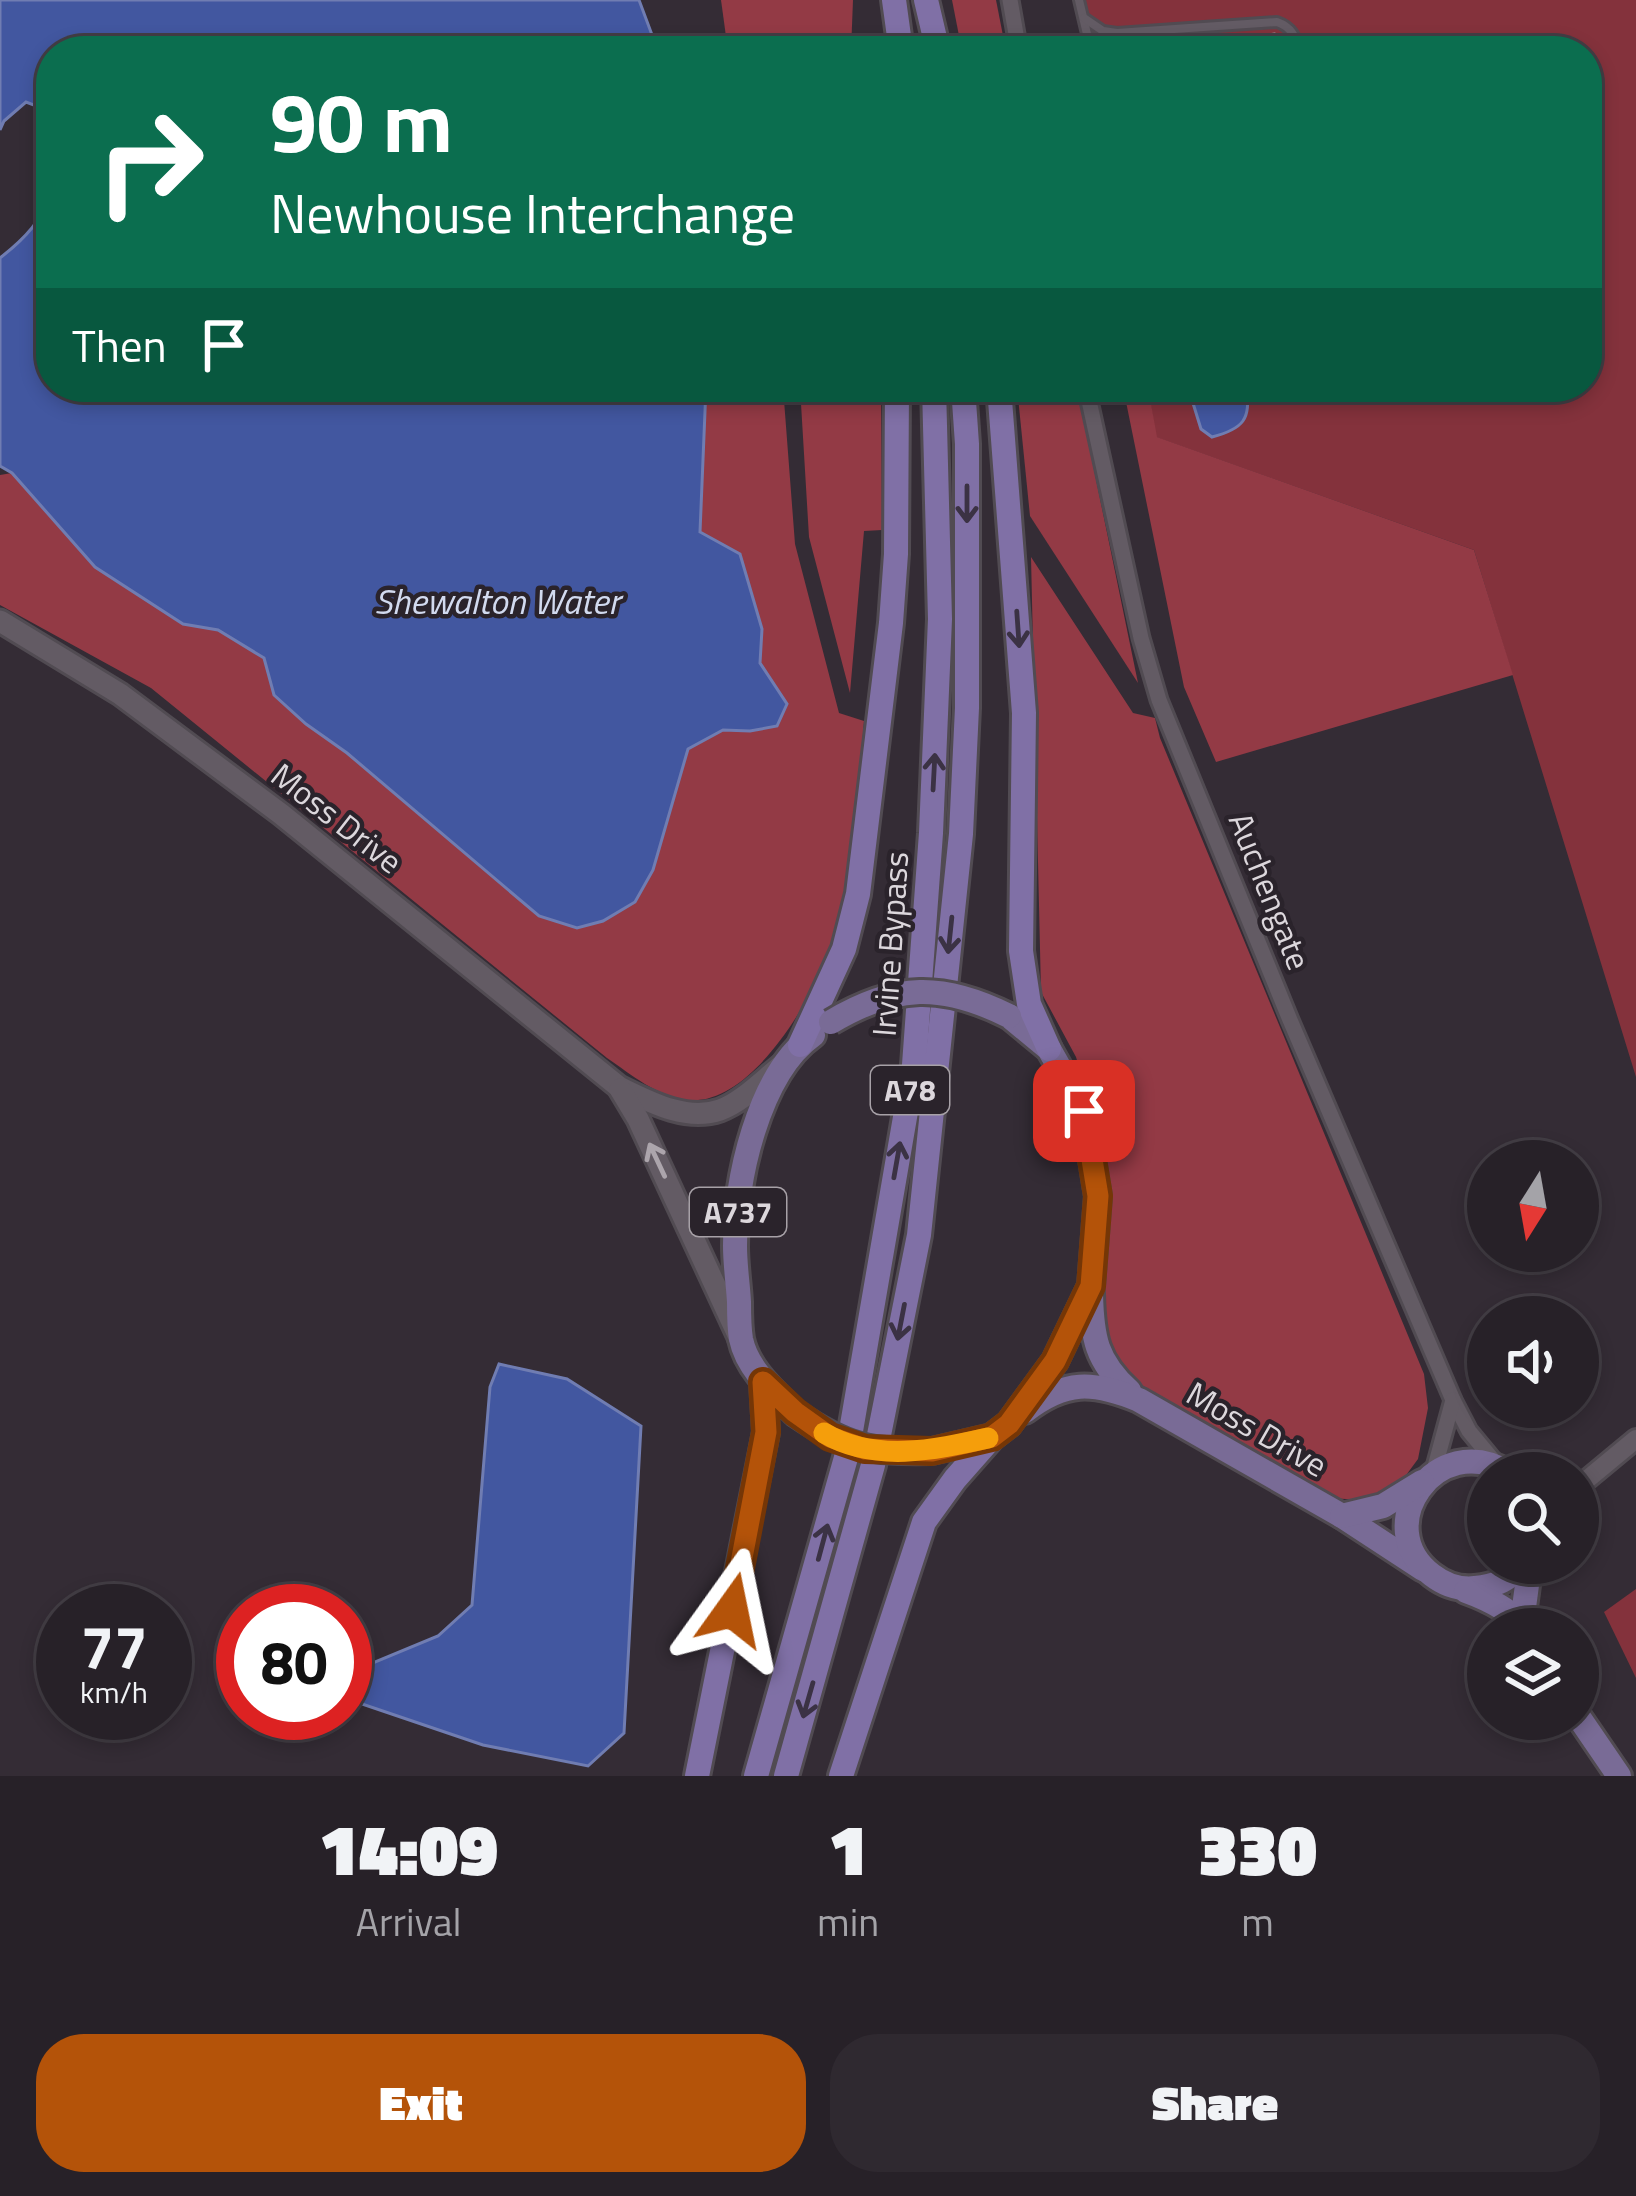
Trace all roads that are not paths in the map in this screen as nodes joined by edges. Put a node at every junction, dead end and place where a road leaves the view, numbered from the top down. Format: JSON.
{"nodes":[{"id":1,"x":884,"y":0,"type":"edge"},
{"id":2,"x":894,"y":0,"type":"edge"},
{"id":3,"x":926,"y":0,"type":"edge"},
{"id":4,"x":1010,"y":0,"type":"edge"},
{"id":5,"x":1078,"y":0,"type":"edge"},
{"id":6,"x":1084,"y":18,"type":"junction"},
{"id":7,"x":886,"y":36,"type":"edge"},
{"id":8,"x":899,"y":36,"type":"edge"},
{"id":9,"x":932,"y":36,"type":"edge"},
{"id":10,"x":1016,"y":36,"type":"edge"},
{"id":11,"x":1088,"y":36,"type":"edge"},
{"id":12,"x":1294,"y":36,"type":"edge"},
{"id":13,"x":897,"y":402,"type":"edge"},
{"id":14,"x":934,"y":402,"type":"edge"},
{"id":15,"x":964,"y":402,"type":"edge"},
{"id":16,"x":1000,"y":402,"type":"edge"},
{"id":17,"x":1089,"y":402,"type":"edge"},
{"id":18,"x":0,"y":621,"type":"edge"},
{"id":19,"x":800,"y":1045,"type":"junction"},
{"id":20,"x":1049,"y":1049,"type":"junction"},
{"id":21,"x":782,"y":1065,"type":"junction"},
{"id":22,"x":619,"y":1087,"type":"junction"},
{"id":23,"x":1091,"y":1286,"type":"junction"},
{"id":24,"x":741,"y":1342,"type":"junction"},
{"id":25,"x":763,"y":1382,"type":"junction"},
{"id":26,"x":1138,"y":1400,"type":"junction"},
{"id":27,"x":1453,"y":1400,"type":"junction"},
{"id":28,"x":1000,"y":1430,"type":"junction"},
{"id":29,"x":1636,"y":1439,"type":"edge"},
{"id":30,"x":1488,"y":1452,"type":"edge"},
{"id":31,"x":1467,"y":1461,"type":"edge"},
{"id":32,"x":1603,"y":1467,"type":"junction"},
{"id":33,"x":1599,"y":1468,"type":"edge"},
{"id":34,"x":1599,"y":1470,"type":"edge"},
{"id":35,"x":1431,"y":1475,"type":"junction"},
{"id":36,"x":1342,"y":1516,"type":"junction"},
{"id":37,"x":1423,"y":1568,"type":"junction"},
{"id":38,"x":1497,"y":1584,"type":"edge"},
{"id":39,"x":1464,"y":1590,"type":"junction"},
{"id":40,"x":1498,"y":1608,"type":"edge"},
{"id":41,"x":1594,"y":1740,"type":"edge"},
{"id":42,"x":698,"y":1776,"type":"edge"},
{"id":43,"x":756,"y":1776,"type":"edge"},
{"id":44,"x":786,"y":1776,"type":"edge"},
{"id":45,"x":841,"y":1776,"type":"edge"},
{"id":46,"x":1619,"y":1776,"type":"edge"}],
"edges":[{"from":1,"to":7,"type":"highway"},
{"from":2,"to":8,"type":"highway"},
{"from":3,"to":9,"type":"highway"},
{"from":4,"to":10,"type":"street"},
{"from":5,"to":6,"type":"lane"},
{"from":6,"to":11,"type":"lane"},
{"from":6,"to":12,"type":"lane"},
{"from":13,"to":19,"type":"highway"},
{"from":43,"to":14,"type":"highway","name":"Irvine Bypass","number":"A78","one_way":true},
{"from":15,"to":44,"type":"highway","name":"Irvine Bypass","number":"A78","one_way":true},
{"from":16,"to":20,"type":"highway","one_way":true},
{"from":17,"to":27,"type":"street","name":"Auchengate"},
{"from":18,"to":22,"type":"main road","name":"Moss Drive"},
{"from":19,"to":20,"type":"main road","number":"A737","bridge":true},
{"from":19,"to":21,"type":"main road","number":"A737"},
{"from":20,"to":23,"type":"main road","number":"A737"},
{"from":21,"to":22,"type":"main road","name":"Moss Drive"},
{"from":21,"to":24,"type":"main road","number":"A737"},
{"from":24,"to":22,"type":"main road","name":"Moss Drive","one_way":true},
{"from":23,"to":26,"type":"main road","name":"Moss Drive","number":"A737"},
{"from":23,"to":28,"type":"main road","number":"A737"},
{"from":24,"to":25,"type":"main road","number":"A737"},
{"from":25,"to":28,"type":"main road","number":"A737","bridge":true},
{"from":25,"to":42,"type":"highway"},
{"from":26,"to":28,"type":"main road","name":"Moss Drive","number":"A737"},
{"from":26,"to":36,"type":"main road","name":"Moss Drive","number":"A737"},
{"from":27,"to":30,"type":"street","name":"Auchengate"},
{"from":27,"to":35,"type":"street"},
{"from":28,"to":45,"type":"highway"},
{"from":29,"to":32,"type":"street"},
{"from":31,"to":35,"type":"main road"},
{"from":32,"to":33,"type":"street"},
{"from":32,"to":34,"type":"street"},
{"from":35,"to":36,"type":"main road","name":"Moss Drive"},
{"from":35,"to":37,"type":"main road"},
{"from":36,"to":37,"type":"main road","name":"Moss Drive","number":"A737"},
{"from":37,"to":39,"type":"main road","number":"A737"},
{"from":38,"to":39,"type":"main road","number":"A737"},
{"from":39,"to":40,"type":"main road","number":"A737"},
{"from":41,"to":46,"type":"main road"}]}
